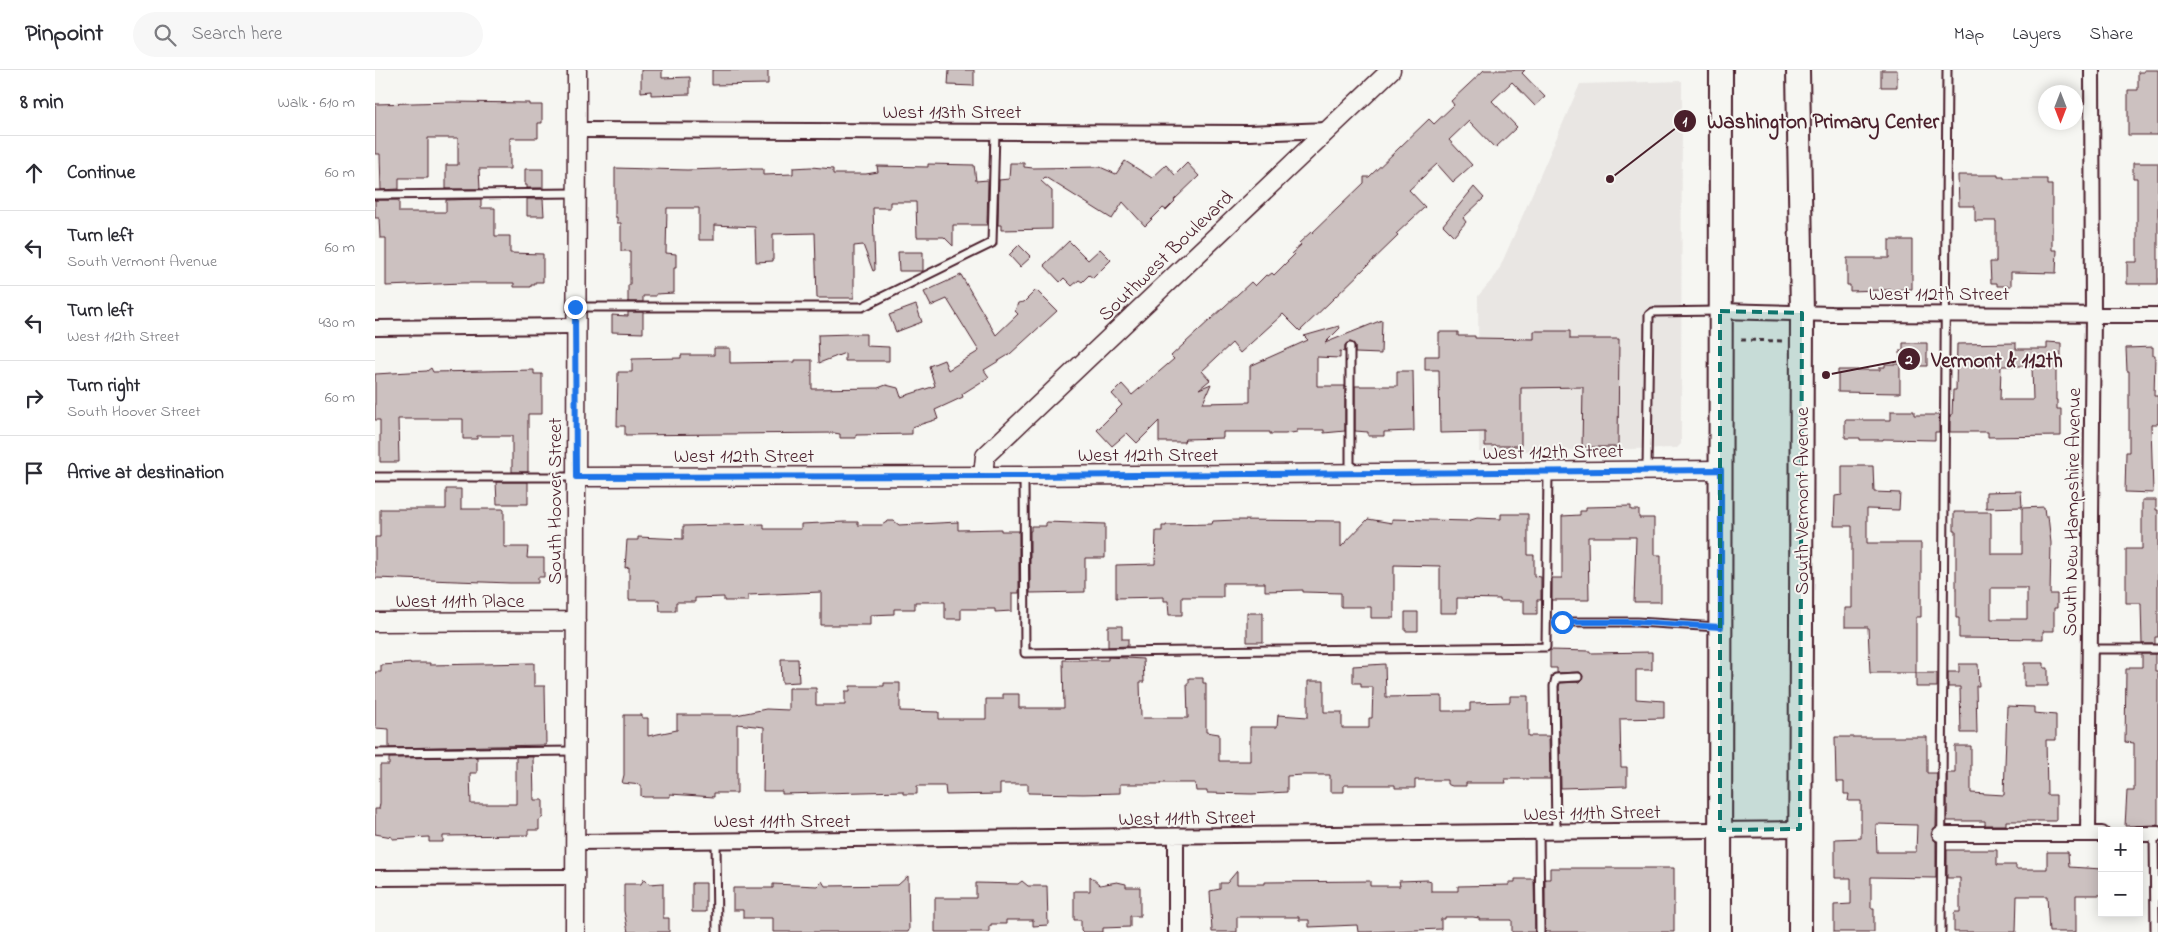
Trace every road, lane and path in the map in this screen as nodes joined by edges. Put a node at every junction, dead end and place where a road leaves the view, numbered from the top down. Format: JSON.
{"nodes":[{"id":1,"x":577,"y":70,"type":"edge"},
{"id":2,"x":1391,"y":70,"type":"edge"},
{"id":3,"x":1721,"y":70,"type":"edge"},
{"id":4,"x":1798,"y":70,"type":"edge"},
{"id":5,"x":1947,"y":70,"type":"edge"},
{"id":6,"x":2092,"y":70,"type":"edge"},
{"id":7,"x":577,"y":130,"type":"junction"},
{"id":8,"x":1327,"y":130,"type":"junction"},
{"id":9,"x":995,"y":132,"type":"junction"},
{"id":10,"x":576,"y":193,"type":"junction"},
{"id":11,"x":375,"y":195,"type":"edge"},
{"id":12,"x":575,"y":307,"type":"junction"},
{"id":13,"x":1720,"y":311,"type":"junction"},
{"id":14,"x":1802,"y":314,"type":"junction"},
{"id":15,"x":1945,"y":314,"type":"junction"},
{"id":16,"x":2093,"y":315,"type":"junction"},
{"id":17,"x":2158,"y":315,"type":"edge"},
{"id":18,"x":575,"y":326,"type":"junction"},
{"id":19,"x":375,"y":328,"type":"edge"},
{"id":20,"x":1741,"y":340,"type":"dead end"},
{"id":21,"x":1786,"y":341,"type":"dead end"},
{"id":22,"x":1350,"y":347,"type":"dead end"},
{"id":23,"x":1721,"y":470,"type":"junction"},
{"id":24,"x":1647,"y":471,"type":"junction"},
{"id":25,"x":1548,"y":472,"type":"junction"},
{"id":26,"x":1350,"y":474,"type":"junction"},
{"id":27,"x":983,"y":476,"type":"junction"},
{"id":28,"x":1024,"y":476,"type":"junction"},
{"id":29,"x":375,"y":477,"type":"edge"},
{"id":30,"x":576,"y":477,"type":"junction"},
{"id":31,"x":576,"y":621,"type":"junction"},
{"id":32,"x":375,"y":622,"type":"edge"},
{"id":33,"x":1562,"y":622,"type":"dead end"},
{"id":34,"x":1721,"y":627,"type":"junction"},
{"id":35,"x":2090,"y":649,"type":"junction"},
{"id":36,"x":2158,"y":649,"type":"edge"},
{"id":37,"x":1578,"y":677,"type":"dead end"},
{"id":38,"x":575,"y":751,"type":"junction"},
{"id":39,"x":375,"y":753,"type":"edge"},
{"id":40,"x":1800,"y":829,"type":"junction"},
{"id":41,"x":1721,"y":830,"type":"junction"},
{"id":42,"x":1539,"y":832,"type":"junction"},
{"id":43,"x":1556,"y":832,"type":"junction"},
{"id":44,"x":1940,"y":834,"type":"junction"},
{"id":45,"x":2095,"y":834,"type":"edge"},
{"id":46,"x":2143,"y":834,"type":"edge"},
{"id":47,"x":2156,"y":834,"type":"edge"},
{"id":48,"x":1176,"y":837,"type":"junction"},
{"id":49,"x":716,"y":841,"type":"junction"},
{"id":50,"x":575,"y":842,"type":"junction"},
{"id":51,"x":575,"y":877,"type":"junction"},
{"id":52,"x":375,"y":878,"type":"edge"},
{"id":53,"x":575,"y":932,"type":"edge"},
{"id":54,"x":717,"y":932,"type":"edge"},
{"id":55,"x":1176,"y":932,"type":"edge"},
{"id":56,"x":1540,"y":932,"type":"edge"},
{"id":57,"x":1720,"y":932,"type":"edge"},
{"id":58,"x":1800,"y":932,"type":"edge"},
{"id":59,"x":1941,"y":932,"type":"edge"},
{"id":60,"x":2155,"y":932,"type":"edge"}],
"edges":[{"from":1,"to":7,"type":"street","name":"South Hoover Street"},
{"from":2,"to":8,"type":"street","name":"Southwest Boulevard"},
{"from":3,"to":13,"type":"main road"},
{"from":4,"to":14,"type":"main road","name":"South Vermont Avenue"},
{"from":5,"to":15,"type":"lane"},
{"from":6,"to":16,"type":"street","name":"South New Hampshire Avenue"},
{"from":7,"to":9,"type":"street","name":"West 113th Street"},
{"from":7,"to":10,"type":"street","name":"South Hoover Street"},
{"from":8,"to":9,"type":"street","name":"West 113th Street"},
{"from":8,"to":27,"type":"street","name":"Southwest Boulevard"},
{"from":9,"to":12,"type":"lane"},
{"from":10,"to":11,"type":"lane"},
{"from":10,"to":12,"type":"street","name":"South Hoover Street"},
{"from":12,"to":18,"type":"street","name":"South Hoover Street"},
{"from":13,"to":14,"type":"street","name":"West 112th Street"},
{"from":13,"to":23,"type":"main road"},
{"from":13,"to":24,"type":"lane"},
{"from":14,"to":15,"type":"street","name":"West 112th Street"},
{"from":14,"to":40,"type":"main road","name":"South Vermont Avenue"},
{"from":15,"to":16,"type":"street","name":"West 112th Street"},
{"from":15,"to":44,"type":"lane"},
{"from":16,"to":17,"type":"street","name":"West 112th Street"},
{"from":16,"to":35,"type":"street","name":"South New Hampshire Avenue"},
{"from":18,"to":19,"type":"street"},
{"from":18,"to":30,"type":"street","name":"South Hoover Street"},
{"from":20,"to":21,"type":"path"},
{"from":22,"to":26,"type":"lane"},
{"from":23,"to":24,"type":"street","name":"West 112th Street"},
{"from":23,"to":34,"type":"main road"},
{"from":24,"to":25,"type":"street","name":"West 112th Street"},
{"from":25,"to":26,"type":"street","name":"West 112th Street"},
{"from":25,"to":28,"type":"lane"},
{"from":26,"to":28,"type":"street","name":"West 112th Street"},
{"from":27,"to":28,"type":"street","name":"West 112th Street"},
{"from":27,"to":30,"type":"street","name":"West 112th Street"},
{"from":29,"to":30,"type":"lane"},
{"from":30,"to":31,"type":"street","name":"South Hoover Street"},
{"from":31,"to":32,"type":"street","name":"West 111th Place"},
{"from":31,"to":38,"type":"street","name":"South Hoover Street"},
{"from":33,"to":34,"type":"lane"},
{"from":34,"to":41,"type":"main road"},
{"from":35,"to":36,"type":"lane"},
{"from":35,"to":45,"type":"street","name":"South New Hampshire Avenue"},
{"from":37,"to":43,"type":"lane"},
{"from":38,"to":39,"type":"lane"},
{"from":38,"to":50,"type":"street","name":"South Hoover Street"},
{"from":40,"to":41,"type":"street","name":"West 111th Street"},
{"from":40,"to":58,"type":"main road","name":"South Vermont Avenue"},
{"from":41,"to":43,"type":"street","name":"West 111th Street"},
{"from":41,"to":57,"type":"main road"},
{"from":42,"to":43,"type":"street","name":"West 111th Street"},
{"from":42,"to":48,"type":"street","name":"West 111th Street"},
{"from":42,"to":56,"type":"lane"},
{"from":44,"to":45,"type":"street"},
{"from":44,"to":59,"type":"lane"},
{"from":46,"to":47,"type":"street"},
{"from":47,"to":60,"type":"lane"},
{"from":48,"to":49,"type":"street","name":"West 111th Street"},
{"from":48,"to":55,"type":"street"},
{"from":49,"to":50,"type":"street","name":"West 111th Street"},
{"from":49,"to":54,"type":"lane"},
{"from":50,"to":51,"type":"street","name":"South Hoover Street"},
{"from":51,"to":52,"type":"street"},
{"from":51,"to":53,"type":"street","name":"South Hoover Street"}]}
